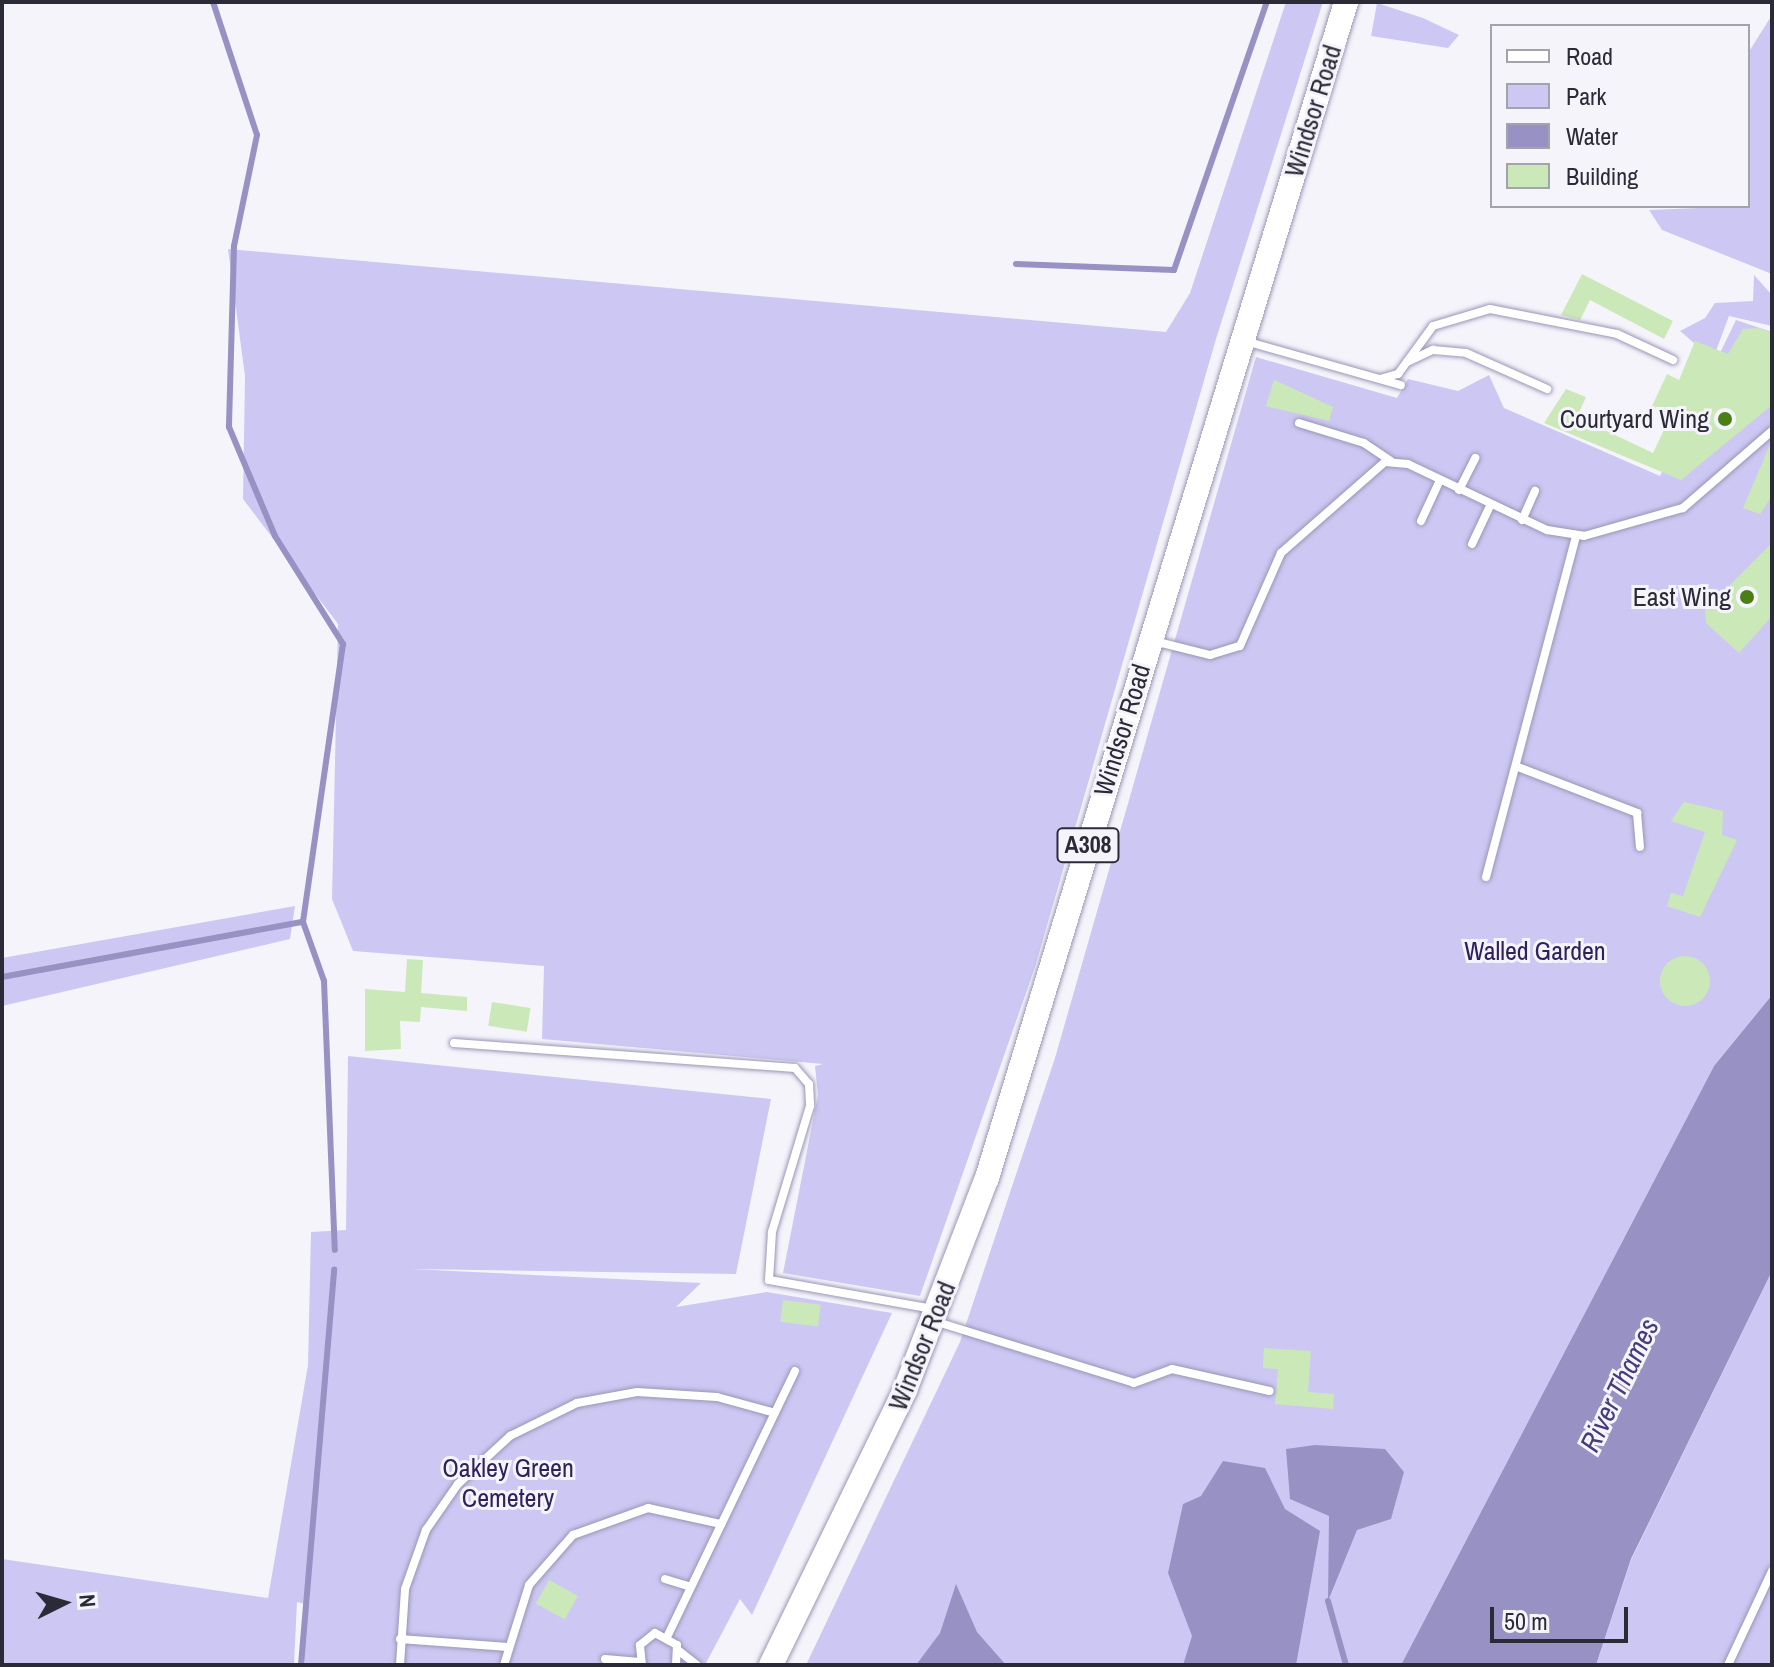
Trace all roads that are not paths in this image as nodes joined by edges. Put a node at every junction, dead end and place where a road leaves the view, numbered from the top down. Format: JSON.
{"nodes":[{"id":1,"x":1346,"y":2,"type":"edge"},
{"id":2,"x":1244,"y":341,"type":"junction"},
{"id":3,"x":1673,"y":360,"type":"dead end"},
{"id":4,"x":1404,"y":364,"type":"junction"},
{"id":5,"x":1380,"y":379,"type":"junction"},
{"id":6,"x":1401,"y":385,"type":"dead end"},
{"id":7,"x":1547,"y":389,"type":"dead end"},
{"id":8,"x":1299,"y":423,"type":"dead end"},
{"id":9,"x":1772,"y":431,"type":"edge"},
{"id":10,"x":1475,"y":458,"type":"dead end"},
{"id":11,"x":1391,"y":461,"type":"junction"},
{"id":12,"x":1440,"y":480,"type":"junction"},
{"id":13,"x":1459,"y":490,"type":"junction"},
{"id":14,"x":1535,"y":491,"type":"dead end"},
{"id":15,"x":1490,"y":506,"type":"junction"},
{"id":16,"x":1522,"y":520,"type":"junction"},
{"id":17,"x":1421,"y":521,"type":"dead end"},
{"id":18,"x":1576,"y":536,"type":"junction"},
{"id":19,"x":1472,"y":544,"type":"dead end"},
{"id":20,"x":1149,"y":639,"type":"junction"},
{"id":21,"x":1518,"y":767,"type":"junction"},
{"id":22,"x":1640,"y":847,"type":"dead end"},
{"id":23,"x":1486,"y":877,"type":"dead end"},
{"id":24,"x":454,"y":1043,"type":"dead end"},
{"id":25,"x":936,"y":1315,"type":"junction"},
{"id":26,"x":795,"y":1371,"type":"dead end"},
{"id":27,"x":1270,"y":1391,"type":"dead end"},
{"id":28,"x":775,"y":1413,"type":"junction"},
{"id":29,"x":721,"y":1524,"type":"junction"},
{"id":30,"x":1772,"y":1571,"type":"edge"},
{"id":31,"x":665,"y":1579,"type":"dead end"},
{"id":32,"x":691,"y":1587,"type":"junction"},
{"id":33,"x":668,"y":1635,"type":"junction"},
{"id":34,"x":400,"y":1639,"type":"junction"},
{"id":35,"x":508,"y":1647,"type":"junction"},
{"id":36,"x":679,"y":1651,"type":"junction"},
{"id":37,"x":605,"y":1659,"type":"dead end"},
{"id":38,"x":641,"y":1664,"type":"edge"},
{"id":39,"x":400,"y":1665,"type":"edge"},
{"id":40,"x":504,"y":1665,"type":"edge"},
{"id":41,"x":676,"y":1665,"type":"edge"},
{"id":42,"x":697,"y":1665,"type":"edge"},
{"id":43,"x":771,"y":1665,"type":"edge"},
{"id":44,"x":1728,"y":1665,"type":"edge"}],
"edges":[{"from":1,"to":2,"type":"main road","name":"Windsor Road","number":"A308"},
{"from":2,"to":5,"type":"lane"},
{"from":2,"to":20,"type":"main road","name":"Windsor Road","number":"A308"},
{"from":3,"to":4,"type":"lane"},
{"from":4,"to":5,"type":"lane"},
{"from":4,"to":7,"type":"lane"},
{"from":5,"to":6,"type":"lane"},
{"from":8,"to":11,"type":"lane"},
{"from":9,"to":18,"type":"lane"},
{"from":10,"to":13,"type":"lane"},
{"from":11,"to":12,"type":"lane"},
{"from":11,"to":20,"type":"lane"},
{"from":12,"to":13,"type":"lane"},
{"from":12,"to":17,"type":"lane"},
{"from":13,"to":15,"type":"lane"},
{"from":14,"to":16,"type":"lane"},
{"from":15,"to":16,"type":"lane"},
{"from":15,"to":19,"type":"lane"},
{"from":16,"to":18,"type":"lane"},
{"from":18,"to":21,"type":"lane"},
{"from":20,"to":25,"type":"main road","name":"Windsor Road","number":"A308"},
{"from":21,"to":22,"type":"lane"},
{"from":21,"to":23,"type":"lane"},
{"from":24,"to":25,"type":"lane"},
{"from":25,"to":27,"type":"lane"},
{"from":25,"to":43,"type":"main road","name":"Windsor Road","number":"A308"},
{"from":26,"to":28,"type":"lane"},
{"from":28,"to":29,"type":"lane"},
{"from":28,"to":34,"type":"lane"},
{"from":29,"to":32,"type":"lane"},
{"from":29,"to":35,"type":"lane"},
{"from":30,"to":44,"type":"lane"},
{"from":31,"to":32,"type":"lane"},
{"from":32,"to":33,"type":"lane"},
{"from":33,"to":36,"type":"lane"},
{"from":33,"to":38,"type":"lane"},
{"from":34,"to":35,"type":"lane"},
{"from":34,"to":39,"type":"lane"},
{"from":35,"to":40,"type":"lane"},
{"from":36,"to":41,"type":"lane"},
{"from":36,"to":42,"type":"lane"},
{"from":37,"to":38,"type":"lane"}]}
